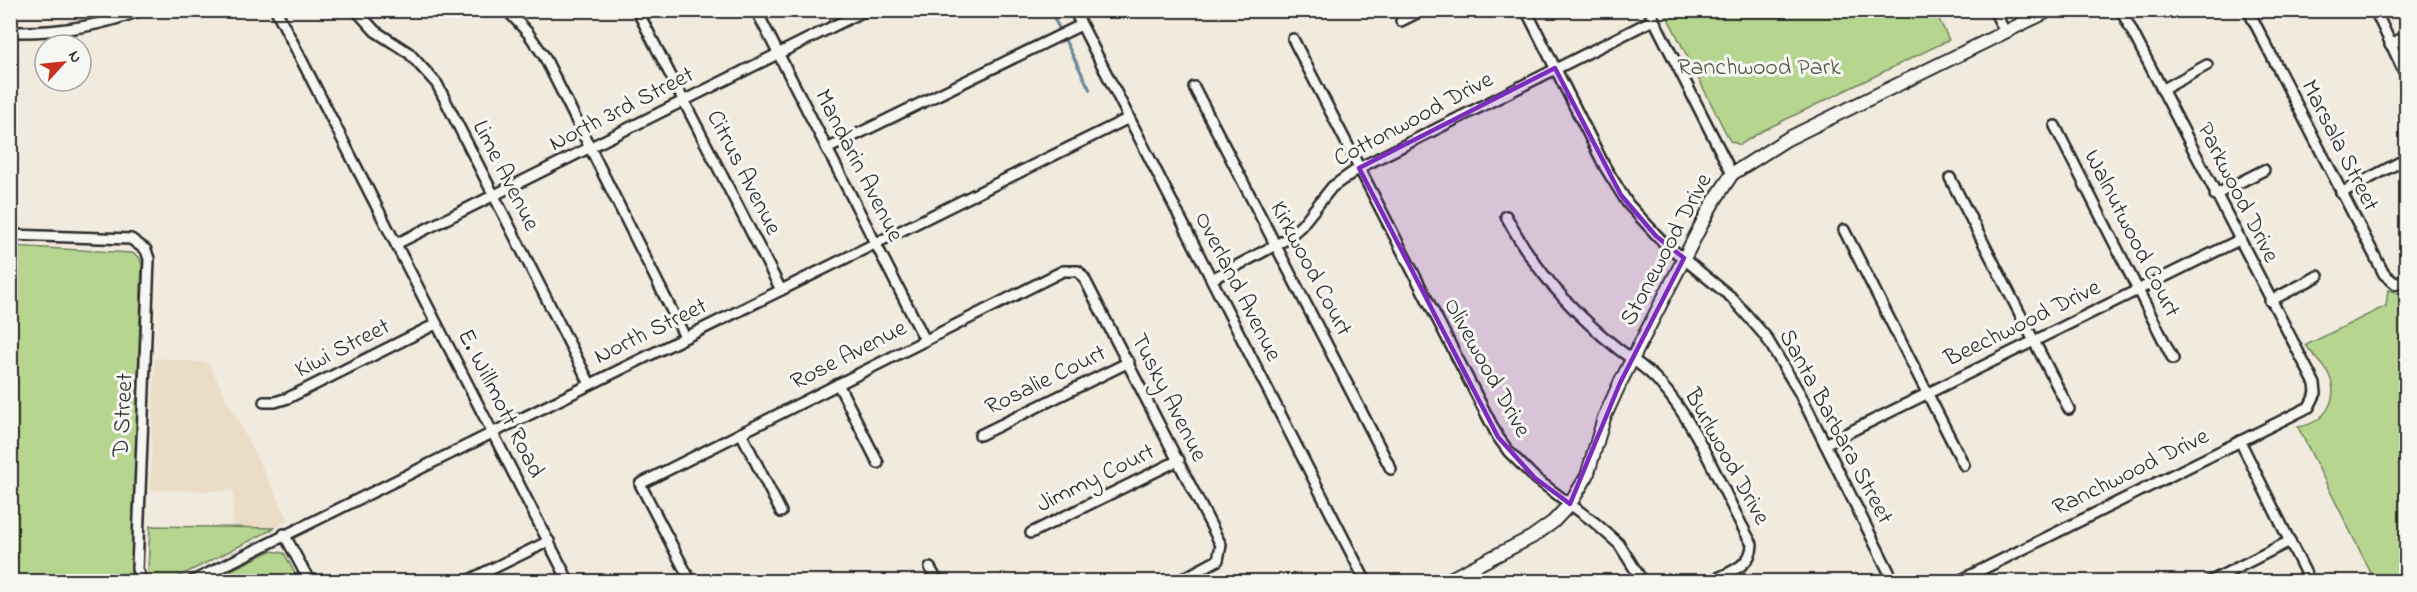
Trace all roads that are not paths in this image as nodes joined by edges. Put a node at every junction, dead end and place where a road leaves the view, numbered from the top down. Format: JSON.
{"nodes":[{"id":1,"x":141,"y":10,"type":"edge"},
{"id":2,"x":276,"y":10,"type":"edge"},
{"id":3,"x":356,"y":10,"type":"edge"},
{"id":4,"x":507,"y":10,"type":"edge"},
{"id":5,"x":637,"y":10,"type":"edge"},
{"id":6,"x":756,"y":10,"type":"edge"},
{"id":7,"x":866,"y":10,"type":"edge"},
{"id":8,"x":1074,"y":10,"type":"edge"},
{"id":9,"x":1424,"y":10,"type":"edge"},
{"id":10,"x":1526,"y":10,"type":"edge"},
{"id":11,"x":1649,"y":10,"type":"edge"},
{"id":12,"x":1994,"y":10,"type":"edge"},
{"id":13,"x":2050,"y":10,"type":"edge"},
{"id":14,"x":2121,"y":10,"type":"edge"},
{"id":15,"x":2248,"y":10,"type":"edge"},
{"id":16,"x":2375,"y":10,"type":"edge"},
{"id":17,"x":1653,"y":20,"type":"junction"},
{"id":18,"x":1401,"y":21,"type":"dead end"},
{"id":19,"x":1081,"y":25,"type":"junction"},
{"id":20,"x":10,"y":32,"type":"edge"},
{"id":21,"x":2005,"y":32,"type":"junction"},
{"id":22,"x":2406,"y":36,"type":"edge"},
{"id":23,"x":1293,"y":39,"type":"dead end"},
{"id":24,"x":2390,"y":45,"type":"junction"},
{"id":25,"x":778,"y":54,"type":"junction"},
{"id":26,"x":2207,"y":65,"type":"dead end"},
{"id":27,"x":1555,"y":68,"type":"junction"},
{"id":28,"x":2406,"y":76,"type":"edge"},
{"id":29,"x":1194,"y":87,"type":"dead end"},
{"id":30,"x":2162,"y":90,"type":"junction"},
{"id":31,"x":683,"y":101,"type":"junction"},
{"id":32,"x":1129,"y":118,"type":"junction"},
{"id":33,"x":2055,"y":126,"type":"dead end"},
{"id":34,"x":589,"y":148,"type":"junction"},
{"id":35,"x":827,"y":149,"type":"junction"},
{"id":36,"x":2406,"y":159,"type":"edge"},
{"id":37,"x":1359,"y":168,"type":"junction"},
{"id":38,"x":2264,"y":170,"type":"dead end"},
{"id":39,"x":1732,"y":174,"type":"junction"},
{"id":40,"x":1950,"y":178,"type":"dead end"},
{"id":41,"x":2341,"y":193,"type":"junction"},
{"id":42,"x":494,"y":195,"type":"junction"},
{"id":43,"x":2215,"y":195,"type":"junction"},
{"id":44,"x":1506,"y":216,"type":"dead end"},
{"id":45,"x":1844,"y":230,"type":"dead end"},
{"id":46,"x":10,"y":236,"type":"edge"},
{"id":47,"x":2239,"y":240,"type":"junction"},
{"id":48,"x":876,"y":243,"type":"junction"},
{"id":49,"x":396,"y":244,"type":"junction"},
{"id":50,"x":1275,"y":246,"type":"junction"},
{"id":51,"x":1684,"y":258,"type":"junction"},
{"id":52,"x":1078,"y":271,"type":"joint"},
{"id":53,"x":2318,"y":276,"type":"dead end"},
{"id":54,"x":1212,"y":279,"type":"junction"},
{"id":55,"x":2406,"y":279,"type":"edge"},
{"id":56,"x":781,"y":290,"type":"junction"},
{"id":57,"x":2138,"y":290,"type":"junction"},
{"id":58,"x":2270,"y":301,"type":"junction"},
{"id":59,"x":436,"y":324,"type":"junction"},
{"id":60,"x":685,"y":338,"type":"junction"},
{"id":61,"x":925,"y":340,"type":"junction"},
{"id":62,"x":2033,"y":341,"type":"junction"},
{"id":63,"x":1632,"y":359,"type":"junction"},
{"id":64,"x":2173,"y":359,"type":"dead end"},
{"id":65,"x":1129,"y":362,"type":"junction"},
{"id":66,"x":590,"y":384,"type":"junction"},
{"id":67,"x":838,"y":384,"type":"junction"},
{"id":68,"x":1928,"y":393,"type":"junction"},
{"id":69,"x":2316,"y":393,"type":"joint"},
{"id":70,"x":264,"y":402,"type":"dead end"},
{"id":71,"x":2069,"y":409,"type":"dead end"},
{"id":72,"x":493,"y":433,"type":"junction"},
{"id":73,"x":741,"y":433,"type":"junction"},
{"id":74,"x":980,"y":435,"type":"dead end"},
{"id":75,"x":2240,"y":441,"type":"junction"},
{"id":76,"x":1825,"y":444,"type":"junction"},
{"id":77,"x":1179,"y":460,"type":"junction"},
{"id":78,"x":878,"y":463,"type":"dead end"},
{"id":79,"x":1964,"y":465,"type":"dead end"},
{"id":80,"x":1391,"y":469,"type":"dead end"},
{"id":81,"x":1570,"y":504,"type":"junction"},
{"id":82,"x":781,"y":512,"type":"dead end"},
{"id":83,"x":1031,"y":533,"type":"dead end"},
{"id":84,"x":284,"y":534,"type":"junction"},
{"id":85,"x":2290,"y":541,"type":"junction"},
{"id":86,"x":549,"y":542,"type":"junction"},
{"id":87,"x":930,"y":568,"type":"dead end"},
{"id":88,"x":142,"y":582,"type":"edge"},
{"id":89,"x":191,"y":582,"type":"edge"},
{"id":90,"x":310,"y":582,"type":"edge"},
{"id":91,"x":465,"y":582,"type":"edge"},
{"id":92,"x":569,"y":582,"type":"edge"},
{"id":93,"x":691,"y":582,"type":"edge"},
{"id":94,"x":938,"y":582,"type":"edge"},
{"id":95,"x":1177,"y":582,"type":"edge"},
{"id":96,"x":1366,"y":582,"type":"edge"},
{"id":97,"x":1444,"y":582,"type":"edge"},
{"id":98,"x":1643,"y":582,"type":"edge"},
{"id":99,"x":1709,"y":582,"type":"edge"},
{"id":100,"x":1894,"y":582,"type":"edge"},
{"id":101,"x":1957,"y":582,"type":"edge"},
{"id":102,"x":2209,"y":582,"type":"edge"},
{"id":103,"x":2310,"y":582,"type":"edge"}],
"edges":[{"from":1,"to":20,"type":"street"},
{"from":2,"to":49,"type":"street","name":"E. Willmott Road"},
{"from":3,"to":42,"type":"street","name":"Lime Avenue"},
{"from":4,"to":34,"type":"street"},
{"from":5,"to":31,"type":"street","name":"Citrus Avenue"},
{"from":6,"to":25,"type":"street","name":"Mandarin Avenue"},
{"from":7,"to":25,"type":"street","name":"North 3rd Street"},
{"from":8,"to":19,"type":"street","name":"Overland Avenue"},
{"from":9,"to":18,"type":"street"},
{"from":10,"to":27,"type":"street","name":"Santa Barbara Street"},
{"from":11,"to":17,"type":"street"},
{"from":12,"to":21,"type":"street"},
{"from":13,"to":21,"type":"street","name":"Stonewood Drive"},
{"from":14,"to":30,"type":"street","name":"Parkwood Drive"},
{"from":15,"to":41,"type":"street","name":"Marsala Street"},
{"from":16,"to":24,"type":"street"},
{"from":17,"to":27,"type":"street","name":"Cottonwood Drive"},
{"from":17,"to":39,"type":"street"},
{"from":19,"to":32,"type":"street","name":"Overland Avenue"},
{"from":19,"to":35,"type":"street"},
{"from":21,"to":39,"type":"street","name":"Stonewood Drive"},
{"from":22,"to":24,"type":"street"},
{"from":23,"to":37,"type":"street","name":"Olivewood Drive"},
{"from":24,"to":28,"type":"street"},
{"from":25,"to":31,"type":"street","name":"North 3rd Street"},
{"from":25,"to":35,"type":"street","name":"Mandarin Avenue"},
{"from":26,"to":30,"type":"street"},
{"from":27,"to":37,"type":"street","name":"Cottonwood Drive"},
{"from":27,"to":51,"type":"street","name":"Santa Barbara Street"},
{"from":29,"to":50,"type":"street","name":"Kirkwood Court"},
{"from":30,"to":43,"type":"street","name":"Parkwood Drive"},
{"from":31,"to":34,"type":"street","name":"North 3rd Street"},
{"from":31,"to":56,"type":"street","name":"Citrus Avenue"},
{"from":32,"to":48,"type":"street","name":"North Street"},
{"from":32,"to":54,"type":"street","name":"Overland Avenue"},
{"from":33,"to":57,"type":"street","name":"Walnutwood Court"},
{"from":34,"to":42,"type":"street","name":"North 3rd Street"},
{"from":34,"to":60,"type":"street"},
{"from":35,"to":48,"type":"street","name":"Mandarin Avenue"},
{"from":36,"to":41,"type":"street"},
{"from":37,"to":50,"type":"street","name":"Cottonwood Drive"},
{"from":37,"to":81,"type":"street","name":"Olivewood Drive"},
{"from":38,"to":43,"type":"street"},
{"from":39,"to":51,"type":"street","name":"Stonewood Drive"},
{"from":40,"to":62,"type":"street"},
{"from":41,"to":55,"type":"street","name":"Marsala Street"},
{"from":42,"to":49,"type":"street","name":"North 3rd Street"},
{"from":42,"to":66,"type":"street","name":"Lime Avenue"},
{"from":43,"to":47,"type":"street","name":"Parkwood Drive"},
{"from":44,"to":63,"type":"street","name":"Burlwood Drive"},
{"from":45,"to":68,"type":"street"},
{"from":46,"to":88,"type":"street","name":"D Street"},
{"from":47,"to":57,"type":"street","name":"Beechwood Drive"},
{"from":47,"to":58,"type":"street","name":"Parkwood Drive"},
{"from":48,"to":56,"type":"street","name":"North Street"},
{"from":48,"to":61,"type":"street","name":"Mandarin Avenue"},
{"from":49,"to":59,"type":"street","name":"E. Willmott Road"},
{"from":50,"to":54,"type":"street","name":"Cottonwood Drive"},
{"from":50,"to":80,"type":"street","name":"Kirkwood Court"},
{"from":51,"to":63,"type":"street","name":"Stonewood Drive"},
{"from":51,"to":76,"type":"street","name":"Santa Barbara Street"},
{"from":52,"to":61,"type":"street","name":"Rose Avenue"},
{"from":52,"to":65,"type":"street","name":"Tusky Avenue"},
{"from":53,"to":58,"type":"street"},
{"from":54,"to":96,"type":"street","name":"Overland Avenue"},
{"from":56,"to":60,"type":"street","name":"North Street"},
{"from":57,"to":62,"type":"street","name":"Beechwood Drive"},
{"from":57,"to":64,"type":"street","name":"Walnutwood Court"},
{"from":58,"to":69,"type":"street","name":"Parkwood Drive"},
{"from":59,"to":70,"type":"street","name":"Kiwi Street"},
{"from":59,"to":72,"type":"street","name":"E. Willmott Road"},
{"from":60,"to":66,"type":"street","name":"North Street"},
{"from":61,"to":67,"type":"street","name":"Rose Avenue"},
{"from":62,"to":68,"type":"street","name":"Beechwood Drive"},
{"from":62,"to":71,"type":"street"},
{"from":63,"to":81,"type":"street","name":"Stonewood Drive"},
{"from":63,"to":99,"type":"street","name":"Burlwood Drive"},
{"from":65,"to":74,"type":"street","name":"Rosalie Court"},
{"from":65,"to":77,"type":"street","name":"Tusky Avenue"},
{"from":66,"to":72,"type":"street","name":"North Street"},
{"from":67,"to":73,"type":"street","name":"Rose Avenue"},
{"from":67,"to":78,"type":"street"},
{"from":68,"to":76,"type":"street","name":"Beechwood Drive"},
{"from":68,"to":79,"type":"street"},
{"from":69,"to":75,"type":"street","name":"Ranchwood Drive"},
{"from":72,"to":84,"type":"street","name":"North Street"},
{"from":72,"to":86,"type":"street","name":"E. Willmott Road"},
{"from":73,"to":82,"type":"street"},
{"from":73,"to":93,"type":"street","name":"Rose Avenue"},
{"from":75,"to":85,"type":"street"},
{"from":75,"to":101,"type":"street","name":"Ranchwood Drive"},
{"from":76,"to":100,"type":"street","name":"Santa Barbara Street"},
{"from":77,"to":83,"type":"street","name":"Jimmy Court"},
{"from":77,"to":95,"type":"street","name":"Tusky Avenue"},
{"from":81,"to":97,"type":"street","name":"Stonewood Drive"},
{"from":81,"to":98,"type":"street","name":"Olivewood Drive"},
{"from":84,"to":89,"type":"street","name":"North Street"},
{"from":84,"to":90,"type":"street"},
{"from":85,"to":102,"type":"street"},
{"from":85,"to":103,"type":"street"},
{"from":86,"to":91,"type":"street"},
{"from":86,"to":92,"type":"street","name":"E. Willmott Road"},
{"from":87,"to":94,"type":"street"}]}
